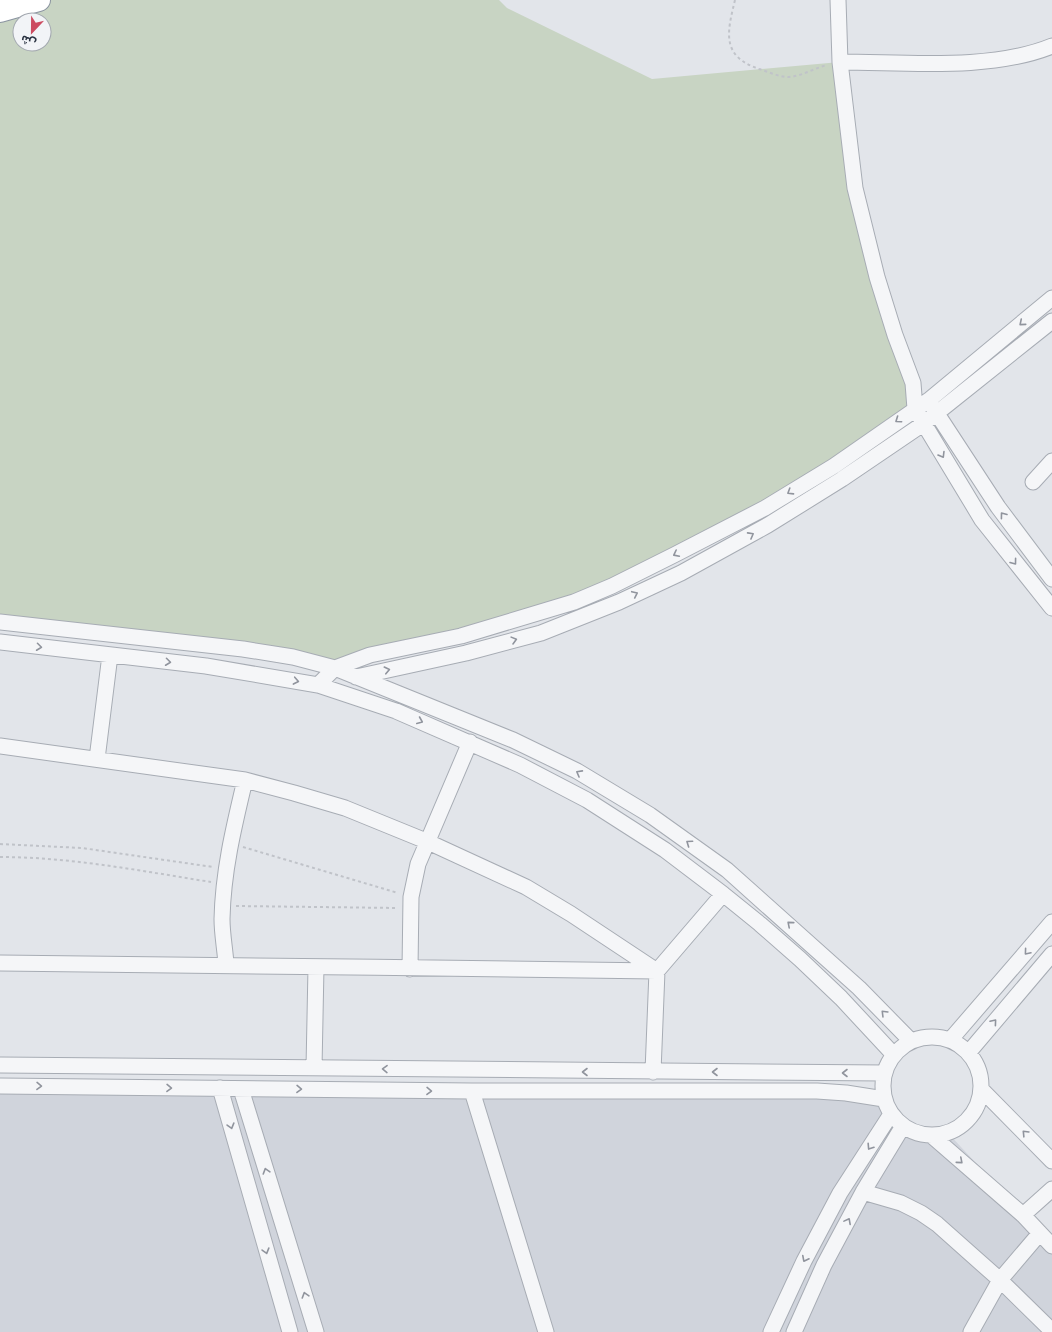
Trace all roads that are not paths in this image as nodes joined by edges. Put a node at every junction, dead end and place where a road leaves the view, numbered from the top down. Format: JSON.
{"nodes":[{"id":1,"x":39,"y":0,"type":"edge"},
{"id":2,"x":838,"y":0,"type":"edge"},
{"id":3,"x":0,"y":11,"type":"edge"},
{"id":4,"x":1052,"y":46,"type":"edge"},
{"id":5,"x":840,"y":62,"type":"junction"},
{"id":6,"x":1052,"y":298,"type":"edge"},
{"id":7,"x":1052,"y":321,"type":"edge"},
{"id":8,"x":912,"y":383,"type":"junction"},
{"id":9,"x":929,"y":400,"type":"junction"},
{"id":10,"x":915,"y":409,"type":"junction"},
{"id":11,"x":937,"y":414,"type":"junction"},
{"id":12,"x":923,"y":424,"type":"junction"},
{"id":13,"x":1052,"y":461,"type":"edge"},
{"id":14,"x":1033,"y":482,"type":"dead end"},
{"id":15,"x":1052,"y":579,"type":"edge"},
{"id":16,"x":1052,"y":608,"type":"edge"},
{"id":17,"x":0,"y":622,"type":"edge"},
{"id":18,"x":0,"y":642,"type":"edge"},
{"id":19,"x":110,"y":655,"type":"junction"},
{"id":20,"x":335,"y":668,"type":"junction"},
{"id":21,"x":358,"y":676,"type":"junction"},
{"id":22,"x":318,"y":686,"type":"junction"},
{"id":23,"x":341,"y":692,"type":"junction"},
{"id":24,"x":470,"y":742,"type":"junction"},
{"id":25,"x":0,"y":746,"type":"edge"},
{"id":26,"x":97,"y":759,"type":"junction"},
{"id":27,"x":245,"y":780,"type":"junction"},
{"id":28,"x":426,"y":841,"type":"junction"},
{"id":29,"x":723,"y":894,"type":"junction"},
{"id":30,"x":1052,"y":922,"type":"edge"},
{"id":31,"x":1052,"y":954,"type":"edge"},
{"id":32,"x":0,"y":963,"type":"edge"},
{"id":33,"x":226,"y":964,"type":"junction"},
{"id":34,"x":316,"y":967,"type":"junction"},
{"id":35,"x":410,"y":969,"type":"junction"},
{"id":36,"x":657,"y":971,"type":"junction"},
{"id":37,"x":952,"y":1040,"type":"junction"},
{"id":38,"x":911,"y":1041,"type":"junction"},
{"id":39,"x":969,"y":1052,"type":"junction"},
{"id":40,"x":894,"y":1055,"type":"junction"},
{"id":41,"x":0,"y":1065,"type":"edge"},
{"id":42,"x":314,"y":1068,"type":"junction"},
{"id":43,"x":653,"y":1072,"type":"junction"},
{"id":44,"x":884,"y":1073,"type":"junction"},
{"id":45,"x":0,"y":1086,"type":"edge"},
{"id":46,"x":220,"y":1088,"type":"junction"},
{"id":47,"x":241,"y":1089,"type":"junction"},
{"id":48,"x":982,"y":1090,"type":"junction"},
{"id":49,"x":472,"y":1091,"type":"junction"},
{"id":50,"x":884,"y":1099,"type":"junction"},
{"id":51,"x":891,"y":1114,"type":"junction"},
{"id":52,"x":903,"y":1126,"type":"junction"},
{"id":53,"x":931,"y":1135,"type":"junction"},
{"id":54,"x":1052,"y":1161,"type":"edge"},
{"id":55,"x":1052,"y":1189,"type":"edge"},
{"id":56,"x":863,"y":1192,"type":"junction"},
{"id":57,"x":1023,"y":1215,"type":"junction"},
{"id":58,"x":1040,"y":1233,"type":"junction"},
{"id":59,"x":1052,"y":1246,"type":"edge"},
{"id":60,"x":1000,"y":1280,"type":"junction"},
{"id":61,"x":1052,"y":1331,"type":"edge"},
{"id":62,"x":290,"y":1332,"type":"edge"},
{"id":63,"x":316,"y":1332,"type":"edge"},
{"id":64,"x":546,"y":1332,"type":"edge"},
{"id":65,"x":771,"y":1332,"type":"edge"},
{"id":66,"x":794,"y":1332,"type":"edge"},
{"id":67,"x":971,"y":1332,"type":"edge"}],
"edges":[{"from":1,"to":3,"type":"highway"},
{"from":2,"to":5,"type":"street"},
{"from":4,"to":5,"type":"street"},
{"from":5,"to":8,"type":"street"},
{"from":6,"to":9,"type":"street","one_way":true},
{"from":7,"to":11,"type":"street"},
{"from":8,"to":9,"type":"street"},
{"from":8,"to":10,"type":"street"},
{"from":9,"to":10,"type":"street"},
{"from":9,"to":11,"type":"street"},
{"from":10,"to":12,"type":"street"},
{"from":10,"to":20,"type":"street","one_way":true},
{"from":11,"to":12,"type":"street"},
{"from":15,"to":11,"type":"street","one_way":true},
{"from":12,"to":16,"type":"street","one_way":true},
{"from":21,"to":12,"type":"street","one_way":true},
{"from":13,"to":14,"type":"street"},
{"from":17,"to":20,"type":"street"},
{"from":18,"to":19,"type":"street","one_way":true},
{"from":19,"to":22,"type":"street","one_way":true},
{"from":19,"to":26,"type":"street"},
{"from":20,"to":21,"type":"street"},
{"from":20,"to":22,"type":"street"},
{"from":21,"to":23,"type":"street"},
{"from":38,"to":21,"type":"street","one_way":true},
{"from":22,"to":23,"type":"street"},
{"from":23,"to":24,"type":"street","one_way":true},
{"from":24,"to":28,"type":"street"},
{"from":24,"to":29,"type":"street"},
{"from":25,"to":26,"type":"street"},
{"from":26,"to":27,"type":"street"},
{"from":27,"to":28,"type":"street"},
{"from":27,"to":33,"type":"street"},
{"from":28,"to":35,"type":"street"},
{"from":28,"to":36,"type":"street"},
{"from":29,"to":36,"type":"street"},
{"from":29,"to":40,"type":"street"},
{"from":30,"to":37,"type":"street","one_way":true},
{"from":39,"to":31,"type":"street","one_way":true},
{"from":32,"to":33,"type":"street"},
{"from":33,"to":34,"type":"street"},
{"from":34,"to":35,"type":"street"},
{"from":34,"to":42,"type":"street"},
{"from":35,"to":36,"type":"street"},
{"from":36,"to":43,"type":"street"},
{"from":37,"to":38,"type":"street"},
{"from":37,"to":39,"type":"street"},
{"from":38,"to":40,"type":"street"},
{"from":39,"to":48,"type":"street"},
{"from":40,"to":44,"type":"street"},
{"from":41,"to":42,"type":"street"},
{"from":43,"to":42,"type":"street","one_way":true},
{"from":44,"to":43,"type":"street","one_way":true},
{"from":44,"to":50,"type":"street"},
{"from":45,"to":46,"type":"street","one_way":true},
{"from":46,"to":47,"type":"street"},
{"from":46,"to":62,"type":"street","one_way":true},
{"from":47,"to":49,"type":"street","one_way":true},
{"from":63,"to":47,"type":"street","one_way":true},
{"from":48,"to":53,"type":"street"},
{"from":54,"to":48,"type":"street","one_way":true},
{"from":49,"to":50,"type":"street"},
{"from":49,"to":64,"type":"street"},
{"from":50,"to":51,"type":"street"},
{"from":51,"to":52,"type":"street"},
{"from":51,"to":65,"type":"street","one_way":true},
{"from":52,"to":53,"type":"street"},
{"from":52,"to":56,"type":"street"},
{"from":53,"to":57,"type":"street","one_way":true},
{"from":55,"to":57,"type":"street"},
{"from":56,"to":60,"type":"street"},
{"from":66,"to":56,"type":"street","one_way":true},
{"from":57,"to":58,"type":"street"},
{"from":58,"to":59,"type":"street"},
{"from":58,"to":60,"type":"street"},
{"from":60,"to":61,"type":"street"},
{"from":60,"to":67,"type":"street"}]}
